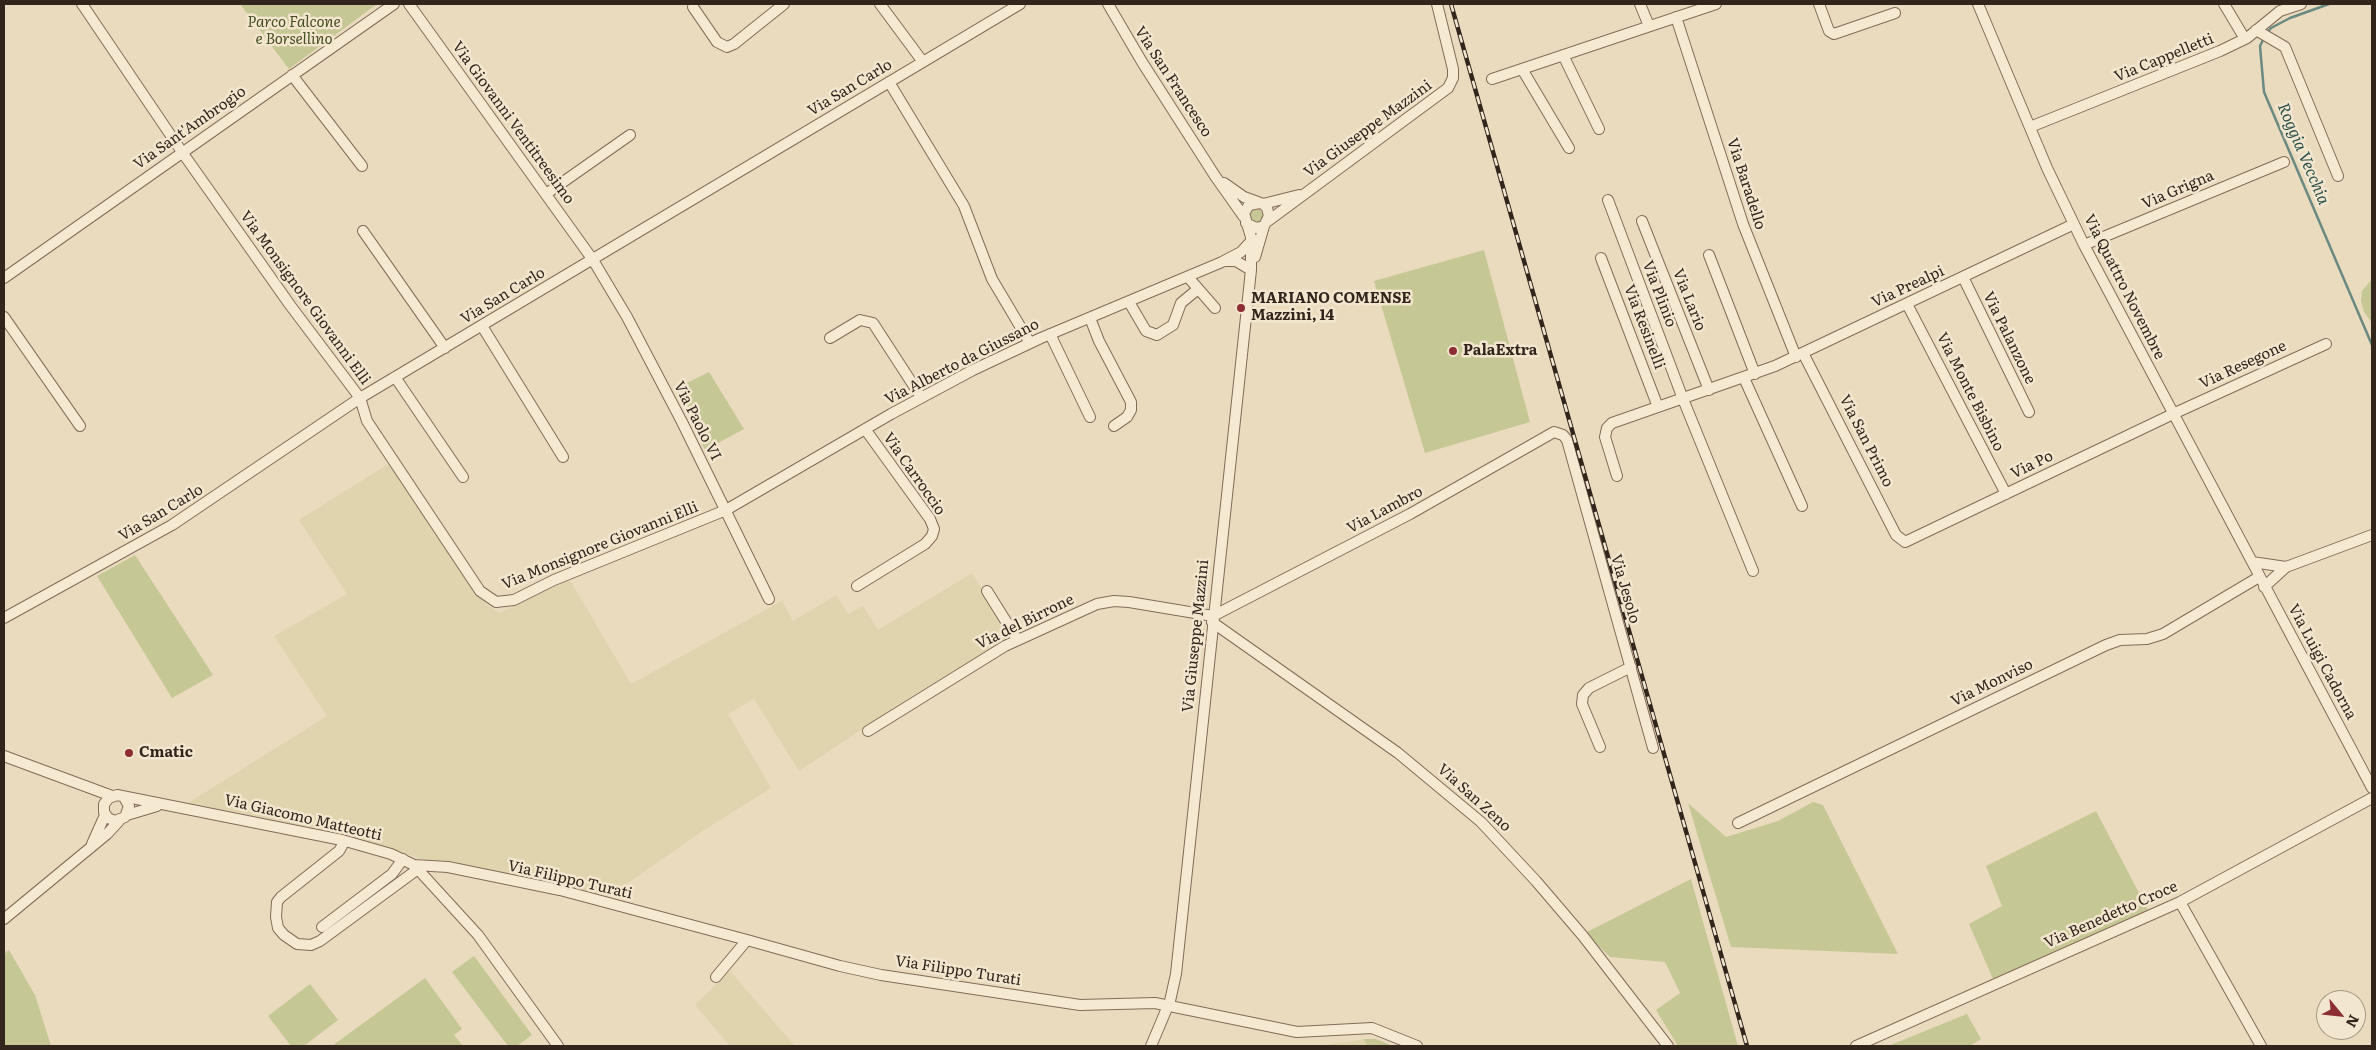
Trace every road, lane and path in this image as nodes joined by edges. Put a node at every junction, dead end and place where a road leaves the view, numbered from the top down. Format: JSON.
{"nodes":[{"id":1,"x":82,"y":4,"type":"edge"},
{"id":2,"x":394,"y":4,"type":"edge"},
{"id":3,"x":409,"y":4,"type":"edge"},
{"id":4,"x":784,"y":4,"type":"edge"},
{"id":5,"x":880,"y":4,"type":"edge"},
{"id":6,"x":1020,"y":4,"type":"edge"},
{"id":7,"x":1108,"y":4,"type":"edge"},
{"id":8,"x":1437,"y":4,"type":"edge"},
{"id":9,"x":1640,"y":4,"type":"edge"},
{"id":10,"x":1716,"y":4,"type":"edge"},
{"id":11,"x":1820,"y":4,"type":"edge"},
{"id":12,"x":1978,"y":4,"type":"edge"},
{"id":13,"x":2224,"y":4,"type":"edge"},
{"id":14,"x":2301,"y":4,"type":"edge"},
{"id":15,"x":693,"y":7,"type":"dead end"},
{"id":16,"x":1895,"y":13,"type":"dead end"},
{"id":17,"x":1676,"y":17,"type":"junction"},
{"id":18,"x":1649,"y":26,"type":"junction"},
{"id":19,"x":2262,"y":34,"type":"junction"},
{"id":20,"x":2245,"y":40,"type":"junction"},
{"id":21,"x":1563,"y":55,"type":"junction"},
{"id":22,"x":922,"y":62,"type":"junction"},
{"id":23,"x":1522,"y":69,"type":"junction"},
{"id":24,"x":292,"y":75,"type":"junction"},
{"id":25,"x":1492,"y":79,"type":"dead end"},
{"id":26,"x":889,"y":82,"type":"junction"},
{"id":27,"x":2030,"y":128,"type":"junction"},
{"id":28,"x":1598,"y":129,"type":"dead end"},
{"id":29,"x":630,"y":135,"type":"dead end"},
{"id":30,"x":1570,"y":148,"type":"dead end"},
{"id":31,"x":182,"y":152,"type":"junction"},
{"id":32,"x":2284,"y":162,"type":"dead end"},
{"id":33,"x":362,"y":166,"type":"dead end"},
{"id":34,"x":1215,"y":176,"type":"junction"},
{"id":35,"x":2338,"y":176,"type":"dead end"},
{"id":36,"x":1306,"y":192,"type":"junction"},
{"id":37,"x":546,"y":194,"type":"junction"},
{"id":38,"x":1608,"y":200,"type":"dead end"},
{"id":39,"x":1262,"y":204,"type":"junction"},
{"id":40,"x":1245,"y":220,"type":"junction"},
{"id":41,"x":1642,"y":221,"type":"dead end"},
{"id":42,"x":1266,"y":223,"type":"junction"},
{"id":43,"x":2074,"y":224,"type":"junction"},
{"id":44,"x":363,"y":231,"type":"dead end"},
{"id":45,"x":1251,"y":241,"type":"junction"},
{"id":46,"x":2084,"y":245,"type":"junction"},
{"id":47,"x":1709,"y":255,"type":"dead end"},
{"id":48,"x":1602,"y":258,"type":"dead end"},
{"id":49,"x":593,"y":260,"type":"junction"},
{"id":50,"x":1222,"y":262,"type":"junction"},
{"id":51,"x":1249,"y":264,"type":"junction"},
{"id":52,"x":1188,"y":277,"type":"junction"},
{"id":53,"x":1962,"y":277,"type":"junction"},
{"id":54,"x":4,"y":278,"type":"edge"},
{"id":55,"x":1198,"y":289,"type":"junction"},
{"id":56,"x":1129,"y":302,"type":"junction"},
{"id":57,"x":1907,"y":304,"type":"junction"},
{"id":58,"x":1215,"y":308,"type":"dead end"},
{"id":59,"x":4,"y":317,"type":"edge"},
{"id":60,"x":1090,"y":318,"type":"junction"},
{"id":61,"x":482,"y":326,"type":"junction"},
{"id":62,"x":1050,"y":334,"type":"junction"},
{"id":63,"x":830,"y":338,"type":"dead end"},
{"id":64,"x":1030,"y":342,"type":"junction"},
{"id":65,"x":2326,"y":344,"type":"dead end"},
{"id":66,"x":445,"y":348,"type":"junction"},
{"id":67,"x":1799,"y":355,"type":"junction"},
{"id":68,"x":1755,"y":374,"type":"junction"},
{"id":69,"x":396,"y":377,"type":"junction"},
{"id":70,"x":1744,"y":378,"type":"junction"},
{"id":71,"x":1709,"y":390,"type":"junction"},
{"id":72,"x":360,"y":398,"type":"junction"},
{"id":73,"x":921,"y":398,"type":"junction"},
{"id":74,"x":1683,"y":399,"type":"junction"},
{"id":75,"x":1658,"y":407,"type":"junction"},
{"id":76,"x":2029,"y":412,"type":"dead end"},
{"id":77,"x":2173,"y":414,"type":"junction"},
{"id":78,"x":1090,"y":417,"type":"dead end"},
{"id":79,"x":80,"y":426,"type":"dead end"},
{"id":80,"x":1114,"y":426,"type":"dead end"},
{"id":81,"x":865,"y":429,"type":"junction"},
{"id":82,"x":1567,"y":440,"type":"joint"},
{"id":83,"x":563,"y":457,"type":"dead end"},
{"id":84,"x":1617,"y":476,"type":"dead end"},
{"id":85,"x":463,"y":478,"type":"dead end"},
{"id":86,"x":2006,"y":494,"type":"junction"},
{"id":87,"x":1802,"y":506,"type":"dead end"},
{"id":88,"x":726,"y":510,"type":"junction"},
{"id":89,"x":2372,"y":535,"type":"edge"},
{"id":90,"x":1903,"y":542,"type":"joint"},
{"id":91,"x":2252,"y":562,"type":"junction"},
{"id":92,"x":2286,"y":567,"type":"junction"},
{"id":93,"x":1753,"y":571,"type":"dead end"},
{"id":94,"x":2259,"y":577,"type":"junction"},
{"id":95,"x":857,"y":586,"type":"dead end"},
{"id":96,"x":2264,"y":587,"type":"junction"},
{"id":97,"x":987,"y":591,"type":"dead end"},
{"id":98,"x":769,"y":599,"type":"dead end"},
{"id":99,"x":4,"y":618,"type":"edge"},
{"id":100,"x":1212,"y":619,"type":"junction"},
{"id":101,"x":1017,"y":639,"type":"junction"},
{"id":102,"x":1631,"y":667,"type":"junction"},
{"id":103,"x":868,"y":731,"type":"dead end"},
{"id":104,"x":1600,"y":747,"type":"dead end"},
{"id":105,"x":1653,"y":748,"type":"dead end"},
{"id":106,"x":4,"y":756,"type":"edge"},
{"id":107,"x":85,"y":785,"type":"junction"},
{"id":108,"x":2372,"y":788,"type":"edge"},
{"id":109,"x":112,"y":796,"type":"junction"},
{"id":110,"x":2372,"y":798,"type":"edge"},
{"id":111,"x":125,"y":799,"type":"junction"},
{"id":112,"x":161,"y":805,"type":"junction"},
{"id":113,"x":104,"y":812,"type":"junction"},
{"id":114,"x":123,"y":818,"type":"junction"},
{"id":115,"x":1738,"y":823,"type":"dead end"},
{"id":116,"x":342,"y":840,"type":"junction"},
{"id":117,"x":91,"y":846,"type":"junction"},
{"id":118,"x":402,"y":859,"type":"junction"},
{"id":119,"x":416,"y":867,"type":"junction"},
{"id":120,"x":2180,"y":902,"type":"junction"},
{"id":121,"x":4,"y":919,"type":"edge"},
{"id":122,"x":322,"y":927,"type":"dead end"},
{"id":123,"x":747,"y":940,"type":"junction"},
{"id":124,"x":716,"y":977,"type":"dead end"},
{"id":125,"x":1168,"y":1006,"type":"junction"},
{"id":126,"x":558,"y":1046,"type":"edge"},
{"id":127,"x":1151,"y":1046,"type":"edge"},
{"id":128,"x":1417,"y":1046,"type":"edge"},
{"id":129,"x":1668,"y":1046,"type":"edge"},
{"id":130,"x":1856,"y":1046,"type":"edge"},
{"id":131,"x":2261,"y":1046,"type":"edge"}],
"edges":[{"from":1,"to":31,"type":"street","name":"Via Monsignore Giovanni Elli"},
{"from":2,"to":24,"type":"street","name":"Via Sant'Ambrogio"},
{"from":3,"to":37,"type":"street","name":"Via Giovanni Ventitreesimo"},
{"from":4,"to":15,"type":"street"},
{"from":5,"to":22,"type":"street"},
{"from":6,"to":22,"type":"street","name":"Via San Carlo"},
{"from":7,"to":34,"type":"street","name":"Via San Francesco"},
{"from":8,"to":36,"type":"street","name":"Via Giuseppe Mazzini"},
{"from":9,"to":18,"type":"street"},
{"from":10,"to":17,"type":"street"},
{"from":11,"to":16,"type":"street"},
{"from":12,"to":27,"type":"street","name":"Via Quattro Novembre"},
{"from":13,"to":20,"type":"street"},
{"from":14,"to":19,"type":"street","name":"Via Cappelletti"},
{"from":17,"to":18,"type":"street"},
{"from":17,"to":67,"type":"street","name":"Via Baradello"},
{"from":18,"to":21,"type":"street"},
{"from":19,"to":20,"type":"street","name":"Via Cappelletti"},
{"from":19,"to":35,"type":"street"},
{"from":20,"to":27,"type":"street","name":"Via Cappelletti"},
{"from":21,"to":23,"type":"street"},
{"from":21,"to":28,"type":"street"},
{"from":22,"to":26,"type":"street","name":"Via San Carlo"},
{"from":23,"to":25,"type":"street"},
{"from":23,"to":30,"type":"street"},
{"from":24,"to":31,"type":"street","name":"Via Sant'Ambrogio"},
{"from":24,"to":33,"type":"street"},
{"from":26,"to":49,"type":"street","name":"Via San Carlo"},
{"from":26,"to":64,"type":"street"},
{"from":27,"to":43,"type":"street","name":"Via Quattro Novembre"},
{"from":29,"to":37,"type":"street"},
{"from":31,"to":54,"type":"street","name":"Via Sant'Ambrogio"},
{"from":31,"to":72,"type":"street","name":"Via Monsignore Giovanni Elli"},
{"from":32,"to":46,"type":"street","name":"Via Grigna"},
{"from":34,"to":39,"type":"street","name":"Via San Francesco"},
{"from":34,"to":40,"type":"street","name":"Via San Francesco"},
{"from":36,"to":39,"type":"street","name":"Via Giuseppe Mazzini"},
{"from":36,"to":42,"type":"street","name":"Via Giuseppe Mazzini"},
{"from":37,"to":49,"type":"street","name":"Via Giovanni Ventitreesimo"},
{"from":38,"to":74,"type":"street","name":"Via Plinio"},
{"from":39,"to":40,"type":"street"},
{"from":39,"to":42,"type":"street"},
{"from":40,"to":42,"type":"street"},
{"from":40,"to":45,"type":"street","name":"Via Giuseppe Mazzini"},
{"from":41,"to":71,"type":"street","name":"Via Lario"},
{"from":42,"to":51,"type":"street","name":"Via Giuseppe Mazzini"},
{"from":43,"to":46,"type":"street","name":"Via Quattro Novembre"},
{"from":43,"to":53,"type":"street","name":"Via Prealpi"},
{"from":44,"to":66,"type":"street"},
{"from":45,"to":50,"type":"street","name":"Via Alberto da Giussano"},
{"from":45,"to":51,"type":"street","name":"Via Giuseppe Mazzini"},
{"from":46,"to":77,"type":"street","name":"Via Quattro Novembre"},
{"from":47,"to":68,"type":"street"},
{"from":48,"to":75,"type":"street","name":"Via Resinelli"},
{"from":49,"to":61,"type":"street","name":"Via San Carlo"},
{"from":49,"to":88,"type":"street","name":"Via Paolo VI"},
{"from":50,"to":51,"type":"street","name":"Via Alberto da Giussano"},
{"from":50,"to":52,"type":"street","name":"Via Alberto da Giussano"},
{"from":51,"to":100,"type":"street","name":"Via Giuseppe Mazzini"},
{"from":52,"to":55,"type":"street"},
{"from":52,"to":56,"type":"street","name":"Via Alberto da Giussano"},
{"from":53,"to":57,"type":"street","name":"Via Prealpi"},
{"from":53,"to":76,"type":"street","name":"Via Palanzone"},
{"from":55,"to":56,"type":"street"},
{"from":55,"to":58,"type":"street"},
{"from":56,"to":60,"type":"street","name":"Via Alberto da Giussano"},
{"from":57,"to":67,"type":"street","name":"Via Prealpi"},
{"from":57,"to":86,"type":"street","name":"Via Monte Bisbino"},
{"from":59,"to":79,"type":"street"},
{"from":60,"to":62,"type":"street","name":"Via Alberto da Giussano"},
{"from":60,"to":80,"type":"street"},
{"from":61,"to":66,"type":"street","name":"Via San Carlo"},
{"from":61,"to":83,"type":"street"},
{"from":62,"to":64,"type":"street","name":"Via Alberto da Giussano"},
{"from":62,"to":78,"type":"street"},
{"from":63,"to":73,"type":"street"},
{"from":64,"to":73,"type":"street","name":"Via Alberto da Giussano"},
{"from":65,"to":77,"type":"street","name":"Via Resegone"},
{"from":66,"to":69,"type":"street","name":"Via San Carlo"},
{"from":67,"to":68,"type":"street","name":"Via Prealpi"},
{"from":67,"to":90,"type":"street","name":"Via San Primo"},
{"from":68,"to":70,"type":"street","name":"Via Prealpi"},
{"from":69,"to":72,"type":"street","name":"Via San Carlo"},
{"from":69,"to":85,"type":"street"},
{"from":70,"to":71,"type":"street","name":"Via Prealpi"},
{"from":70,"to":87,"type":"street"},
{"from":71,"to":74,"type":"street","name":"Via Prealpi"},
{"from":72,"to":88,"type":"street","name":"Via Monsignore Giovanni Elli"},
{"from":72,"to":99,"type":"street","name":"Via San Carlo"},
{"from":73,"to":81,"type":"street","name":"Via Alberto da Giussano"},
{"from":74,"to":75,"type":"street","name":"Via Prealpi"},
{"from":74,"to":93,"type":"street"},
{"from":75,"to":84,"type":"street","name":"Via Prealpi"},
{"from":77,"to":86,"type":"street","name":"Via Po"},
{"from":77,"to":91,"type":"street","name":"Via Quattro Novembre"},
{"from":81,"to":88,"type":"street","name":"Via Alberto da Giussano"},
{"from":81,"to":95,"type":"street","name":"Via Carroccio"},
{"from":82,"to":100,"type":"street","name":"Via Lambro"},
{"from":82,"to":102,"type":"street","name":"Via Jesolo"},
{"from":86,"to":90,"type":"street","name":"Via Po"},
{"from":88,"to":98,"type":"street","name":"Via Paolo VI"},
{"from":89,"to":92,"type":"street"},
{"from":91,"to":92,"type":"street"},
{"from":91,"to":94,"type":"street","name":"Via Quattro Novembre"},
{"from":92,"to":96,"type":"street"},
{"from":94,"to":96,"type":"street","name":"Via Luigi Cadorna"},
{"from":94,"to":115,"type":"street","name":"Via Monviso"},
{"from":96,"to":108,"type":"street","name":"Via Luigi Cadorna"},
{"from":97,"to":101,"type":"street"},
{"from":100,"to":101,"type":"street","name":"Via del Birrone"},
{"from":100,"to":125,"type":"street","name":"Via Giuseppe Mazzini"},
{"from":100,"to":129,"type":"street","name":"Via San Zeno"},
{"from":101,"to":103,"type":"street","name":"Via del Birrone"},
{"from":102,"to":104,"type":"street"},
{"from":102,"to":105,"type":"street","name":"Via Jesolo"},
{"from":106,"to":107,"type":"street"},
{"from":107,"to":109,"type":"street"},
{"from":107,"to":113,"type":"street"},
{"from":109,"to":111,"type":"street"},
{"from":109,"to":113,"type":"street"},
{"from":110,"to":120,"type":"street","name":"Via Benedetto Croce"},
{"from":111,"to":112,"type":"street","name":"Via Giacomo Matteotti"},
{"from":111,"to":114,"type":"street"},
{"from":112,"to":114,"type":"street","name":"Via Giacomo Matteotti"},
{"from":112,"to":116,"type":"street","name":"Via Giacomo Matteotti"},
{"from":113,"to":114,"type":"street"},
{"from":113,"to":117,"type":"street"},
{"from":114,"to":117,"type":"street"},
{"from":116,"to":118,"type":"street","name":"Via Giacomo Matteotti"},
{"from":116,"to":119,"type":"street"},
{"from":117,"to":121,"type":"street"},
{"from":118,"to":119,"type":"street","name":"Via Giacomo Matteotti"},
{"from":118,"to":122,"type":"street"},
{"from":119,"to":123,"type":"street","name":"Via Filippo Turati"},
{"from":119,"to":126,"type":"street","name":"Via Giacomo Matteotti"},
{"from":120,"to":130,"type":"street","name":"Via Benedetto Croce"},
{"from":120,"to":131,"type":"street"},
{"from":123,"to":124,"type":"street"},
{"from":123,"to":125,"type":"street","name":"Via Filippo Turati"},
{"from":125,"to":127,"type":"street","name":"Via Giuseppe Mazzini"},
{"from":125,"to":128,"type":"street","name":"Via Filippo Turati"}]}
